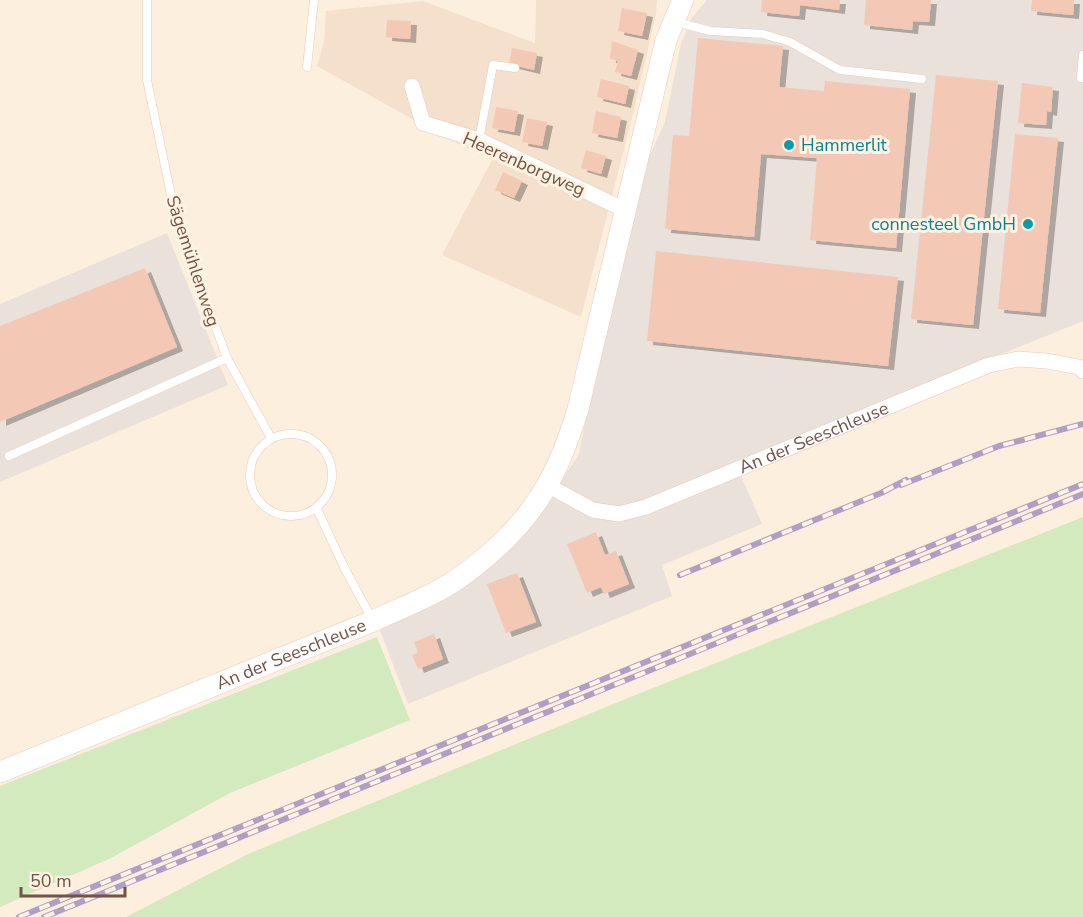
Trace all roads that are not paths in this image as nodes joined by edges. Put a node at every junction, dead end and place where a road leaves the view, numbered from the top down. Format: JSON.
{"nodes":[{"id":1,"x":147,"y":0,"type":"edge"},
{"id":2,"x":314,"y":0,"type":"edge"},
{"id":3,"x":683,"y":0,"type":"edge"},
{"id":4,"x":674,"y":21,"type":"junction"},
{"id":5,"x":1083,"y":55,"type":"edge"},
{"id":6,"x":307,"y":67,"type":"dead end"},
{"id":7,"x":515,"y":69,"type":"dead end"},
{"id":8,"x":1081,"y":78,"type":"dead end"},
{"id":9,"x":922,"y":79,"type":"dead end"},
{"id":10,"x":412,"y":86,"type":"dead end"},
{"id":11,"x":479,"y":140,"type":"junction"},
{"id":12,"x":625,"y":210,"type":"junction"},
{"id":13,"x":227,"y":358,"type":"junction"},
{"id":14,"x":1083,"y":370,"type":"edge"},
{"id":15,"x":271,"y":438,"type":"junction"},
{"id":16,"x":9,"y":456,"type":"dead end"},
{"id":17,"x":547,"y":485,"type":"junction"},
{"id":18,"x":316,"y":507,"type":"junction"},
{"id":19,"x":373,"y":621,"type":"junction"},
{"id":20,"x":0,"y":772,"type":"edge"}],
"edges":[{"from":1,"to":13,"type":"lane","name":"Sägemühlenweg"},
{"from":2,"to":6,"type":"lane"},
{"from":3,"to":4,"type":"street","name":"An der Seeschleuse"},
{"from":4,"to":9,"type":"lane"},
{"from":4,"to":12,"type":"street","name":"An der Seeschleuse"},
{"from":5,"to":8,"type":"lane"},
{"from":7,"to":11,"type":"lane"},
{"from":10,"to":11,"type":"street","name":"Heerenborgweg"},
{"from":11,"to":12,"type":"street","name":"Heerenborgweg"},
{"from":12,"to":17,"type":"street","name":"An der Seeschleuse"},
{"from":13,"to":15,"type":"lane","name":"Sägemühlenweg"},
{"from":13,"to":16,"type":"lane"},
{"from":14,"to":17,"type":"street","name":"An der Seeschleuse"},
{"from":15,"to":18,"type":"lane"},
{"from":15,"to":18,"type":"lane"},
{"from":17,"to":19,"type":"street","name":"An der Seeschleuse"},
{"from":18,"to":19,"type":"lane"},
{"from":19,"to":20,"type":"street","name":"An der Seeschleuse"}]}
